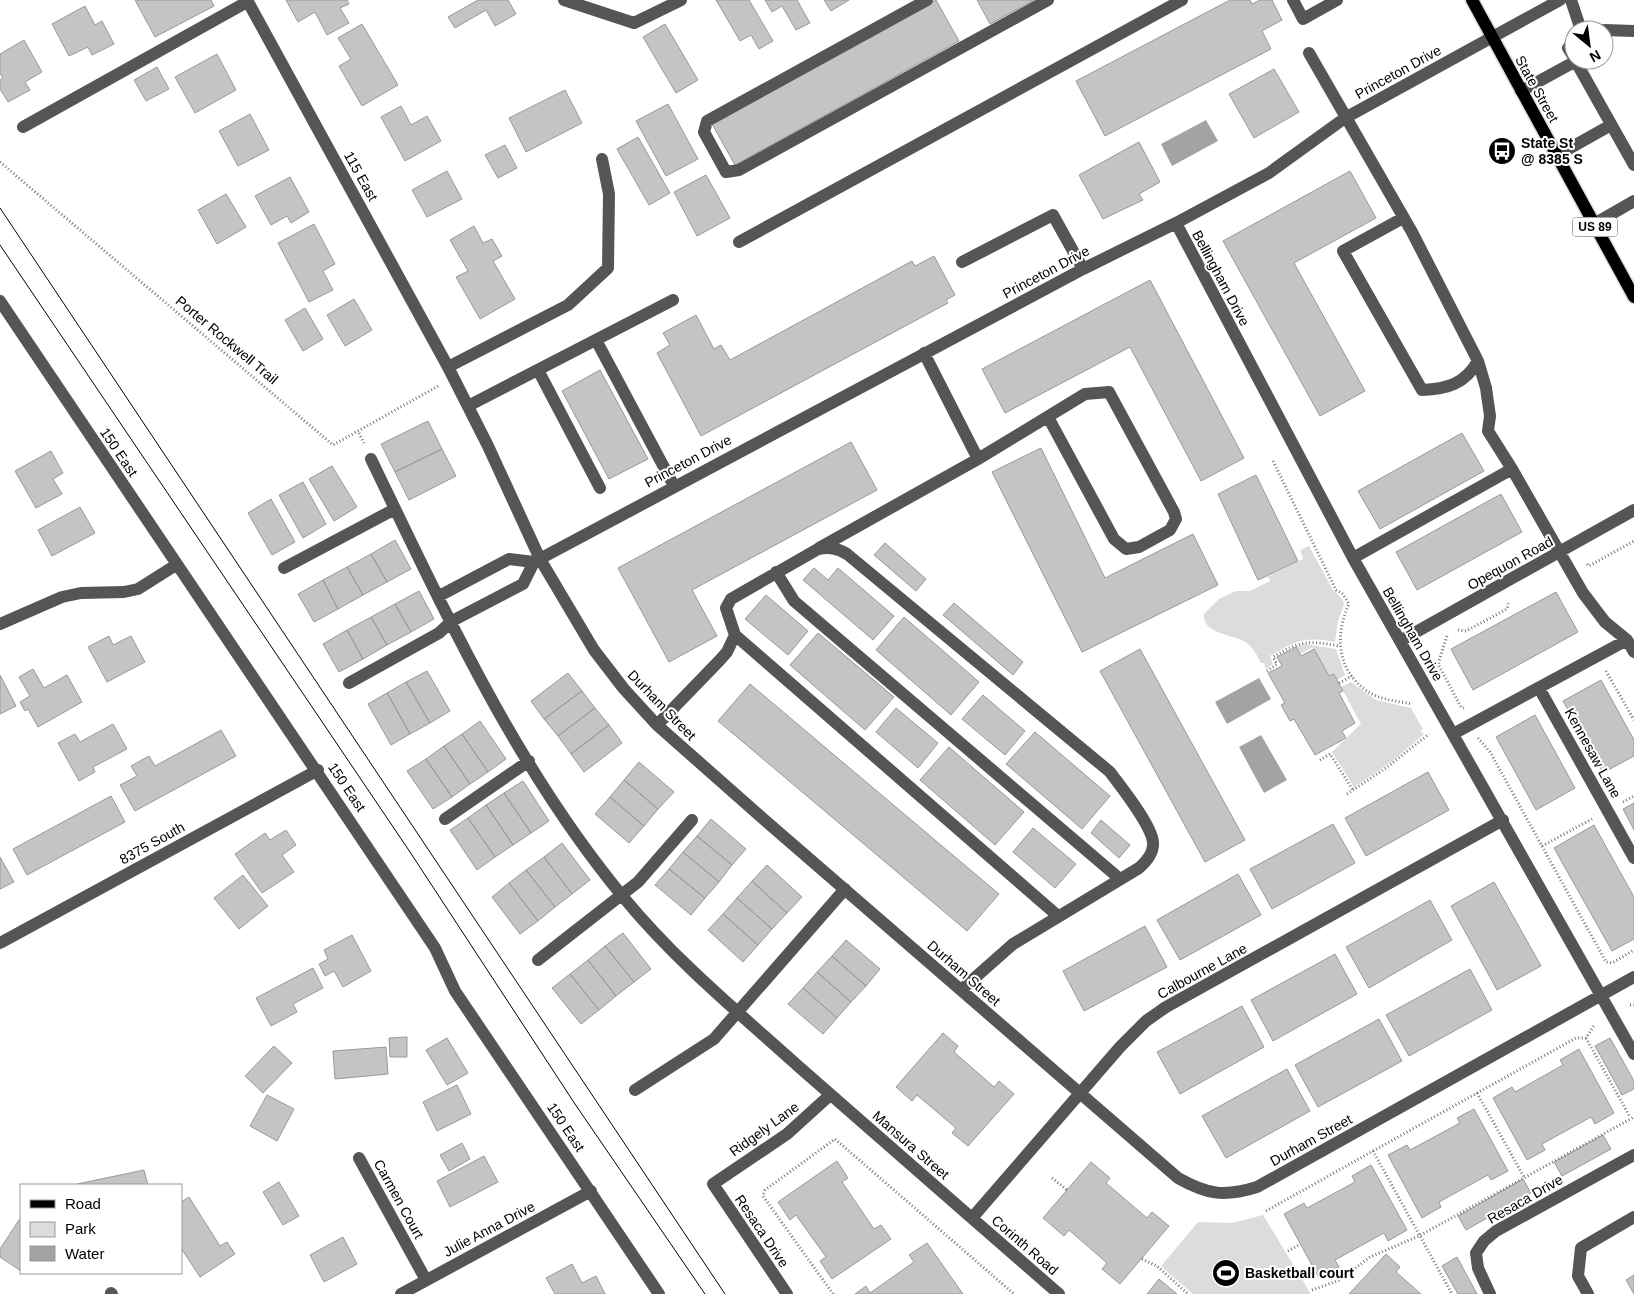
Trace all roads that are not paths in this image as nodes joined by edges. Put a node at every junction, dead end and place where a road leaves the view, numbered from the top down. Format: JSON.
{"nodes":[{"id":1,"x":564,"y":0,"type":"edge"},
{"id":2,"x":680,"y":0,"type":"edge"},
{"id":3,"x":928,"y":0,"type":"edge"},
{"id":4,"x":1048,"y":0,"type":"edge"},
{"id":5,"x":1182,"y":0,"type":"edge"},
{"id":6,"x":1293,"y":0,"type":"edge"},
{"id":7,"x":1337,"y":0,"type":"edge"},
{"id":8,"x":1472,"y":0,"type":"edge"},
{"id":9,"x":1560,"y":0,"type":"edge"},
{"id":10,"x":1571,"y":0,"type":"edge"},
{"id":11,"x":247,"y":1,"type":"edge"},
{"id":12,"x":1578,"y":20,"type":"edge"},
{"id":13,"x":1614,"y":30,"type":"edge"},
{"id":14,"x":1634,"y":31,"type":"edge"},
{"id":15,"x":1492,"y":38,"type":"junction"},
{"id":16,"x":1309,"y":53,"type":"dead end"},
{"id":17,"x":1564,"y":66,"type":"edge"},
{"id":18,"x":1581,"y":70,"type":"edge"},
{"id":19,"x":1521,"y":91,"type":"junction"},
{"id":20,"x":1345,"y":118,"type":"junction"},
{"id":21,"x":1612,"y":125,"type":"junction"},
{"id":22,"x":23,"y":127,"type":"dead end"},
{"id":23,"x":1556,"y":156,"type":"junction"},
{"id":24,"x":602,"y":159,"type":"dead end"},
{"id":25,"x":1634,"y":165,"type":"edge"},
{"id":26,"x":1634,"y":201,"type":"edge"},
{"id":27,"x":1404,"y":218,"type":"junction"},
{"id":28,"x":1176,"y":223,"type":"junction"},
{"id":29,"x":1594,"y":224,"type":"junction"},
{"id":30,"x":739,"y":242,"type":"dead end"},
{"id":31,"x":962,"y":262,"type":"dead end"},
{"id":32,"x":1083,"y":269,"type":"junction"},
{"id":33,"x":1634,"y":297,"type":"edge"},
{"id":34,"x":673,"y":300,"type":"dead end"},
{"id":35,"x":0,"y":301,"type":"edge"},
{"id":36,"x":596,"y":340,"type":"junction"},
{"id":37,"x":924,"y":353,"type":"junction"},
{"id":38,"x":1478,"y":361,"type":"junction"},
{"id":39,"x":538,"y":370,"type":"junction"},
{"id":40,"x":451,"y":372,"type":"junction"},
{"id":41,"x":468,"y":406,"type":"junction"},
{"id":42,"x":1048,"y":417,"type":"junction"},
{"id":43,"x":978,"y":459,"type":"junction"},
{"id":44,"x":371,"y":460,"type":"dead end"},
{"id":45,"x":1512,"y":469,"type":"junction"},
{"id":46,"x":674,"y":486,"type":"junction"},
{"id":47,"x":600,"y":488,"type":"dead end"},
{"id":48,"x":395,"y":508,"type":"junction"},
{"id":49,"x":1634,"y":510,"type":"edge"},
{"id":50,"x":818,"y":549,"type":"junction"},
{"id":51,"x":1558,"y":553,"type":"junction"},
{"id":52,"x":1353,"y":558,"type":"junction"},
{"id":53,"x":537,"y":561,"type":"junction"},
{"id":54,"x":176,"y":565,"type":"junction"},
{"id":55,"x":284,"y":568,"type":"dead end"},
{"id":56,"x":776,"y":572,"type":"junction"},
{"id":57,"x":439,"y":596,"type":"junction"},
{"id":58,"x":452,"y":621,"type":"junction"},
{"id":59,"x":0,"y":624,"type":"edge"},
{"id":60,"x":735,"y":636,"type":"junction"},
{"id":61,"x":1627,"y":640,"type":"junction"},
{"id":62,"x":1400,"y":641,"type":"junction"},
{"id":63,"x":1634,"y":652,"type":"edge"},
{"id":64,"x":350,"y":683,"type":"dead end"},
{"id":65,"x":1540,"y":688,"type":"junction"},
{"id":66,"x":657,"y":725,"type":"junction"},
{"id":67,"x":1453,"y":734,"type":"junction"},
{"id":68,"x":529,"y":762,"type":"junction"},
{"id":69,"x":318,"y":770,"type":"junction"},
{"id":70,"x":445,"y":819,"type":"dead end"},
{"id":71,"x":692,"y":820,"type":"dead end"},
{"id":72,"x":1503,"y":820,"type":"junction"},
{"id":73,"x":1634,"y":858,"type":"edge"},
{"id":74,"x":1120,"y":879,"type":"junction"},
{"id":75,"x":845,"y":889,"type":"junction"},
{"id":76,"x":622,"y":896,"type":"junction"},
{"id":77,"x":1058,"y":916,"type":"junction"},
{"id":78,"x":0,"y":943,"type":"edge"},
{"id":79,"x":538,"y":960,"type":"dead end"},
{"id":80,"x":1634,"y":977,"type":"edge"},
{"id":81,"x":961,"y":990,"type":"junction"},
{"id":82,"x":1602,"y":995,"type":"junction"},
{"id":83,"x":738,"y":1013,"type":"junction"},
{"id":84,"x":1634,"y":1054,"type":"edge"},
{"id":85,"x":635,"y":1090,"type":"dead end"},
{"id":86,"x":1081,"y":1092,"type":"junction"},
{"id":87,"x":830,"y":1095,"type":"junction"},
{"id":88,"x":1634,"y":1155,"type":"edge"},
{"id":89,"x":359,"y":1158,"type":"dead end"},
{"id":90,"x":712,"y":1184,"type":"joint"},
{"id":91,"x":591,"y":1191,"type":"junction"},
{"id":92,"x":1634,"y":1217,"type":"edge"},
{"id":93,"x":972,"y":1218,"type":"junction"},
{"id":94,"x":426,"y":1280,"type":"junction"},
{"id":95,"x":401,"y":1294,"type":"edge"},
{"id":96,"x":660,"y":1294,"type":"edge"},
{"id":97,"x":787,"y":1294,"type":"edge"},
{"id":98,"x":1060,"y":1294,"type":"edge"},
{"id":99,"x":1490,"y":1294,"type":"edge"},
{"id":100,"x":1588,"y":1294,"type":"edge"}],
"edges":[{"from":1,"to":2,"type":"street"},
{"from":3,"to":4,"type":"street"},
{"from":5,"to":30,"type":"street"},
{"from":6,"to":7,"type":"street"},
{"from":8,"to":15,"type":"main road","name":"State Street","number":"US 89"},
{"from":9,"to":15,"type":"street","name":"Princeton Drive"},
{"from":10,"to":12,"type":"street"},
{"from":11,"to":22,"type":"street"},
{"from":11,"to":40,"type":"street","name":"115 East"},
{"from":13,"to":14,"type":"street"},
{"from":15,"to":19,"type":"main road","name":"State Street","number":"US 89"},
{"from":15,"to":20,"type":"street","name":"Princeton Drive"},
{"from":16,"to":20,"type":"street"},
{"from":17,"to":19,"type":"street"},
{"from":18,"to":21,"type":"street"},
{"from":19,"to":23,"type":"main road","name":"State Street","number":"US 89"},
{"from":20,"to":27,"type":"street"},
{"from":20,"to":28,"type":"street","name":"Princeton Drive"},
{"from":21,"to":23,"type":"street"},
{"from":21,"to":25,"type":"street"},
{"from":23,"to":29,"type":"main road","name":"State Street","number":"US 89"},
{"from":24,"to":40,"type":"street"},
{"from":26,"to":29,"type":"street"},
{"from":27,"to":38,"type":"street"},
{"from":27,"to":38,"type":"street"},
{"from":28,"to":32,"type":"street","name":"Princeton Drive"},
{"from":28,"to":52,"type":"street","name":"Bellingham Drive"},
{"from":29,"to":33,"type":"main road","name":"State Street","number":"US 89"},
{"from":31,"to":32,"type":"street"},
{"from":32,"to":37,"type":"street","name":"Princeton Drive"},
{"from":34,"to":36,"type":"street"},
{"from":35,"to":54,"type":"street","name":"150 East"},
{"from":36,"to":39,"type":"street"},
{"from":36,"to":46,"type":"street"},
{"from":37,"to":43,"type":"street"},
{"from":37,"to":46,"type":"street","name":"Princeton Drive"},
{"from":38,"to":45,"type":"street"},
{"from":39,"to":41,"type":"street"},
{"from":39,"to":47,"type":"street"},
{"from":40,"to":41,"type":"street","name":"Durham Street"},
{"from":41,"to":53,"type":"street","name":"Durham Street"},
{"from":42,"to":42,"type":"street"},
{"from":42,"to":43,"type":"street"},
{"from":43,"to":50,"type":"street"},
{"from":44,"to":48,"type":"street","name":"Mansura Street"},
{"from":45,"to":51,"type":"street"},
{"from":45,"to":52,"type":"street"},
{"from":46,"to":53,"type":"street","name":"Princeton Drive"},
{"from":48,"to":55,"type":"street"},
{"from":48,"to":57,"type":"street","name":"Mansura Street"},
{"from":49,"to":51,"type":"street","name":"Opequon Road"},
{"from":50,"to":56,"type":"street"},
{"from":50,"to":74,"type":"street"},
{"from":51,"to":61,"type":"street"},
{"from":51,"to":62,"type":"street","name":"Opequon Road"},
{"from":52,"to":62,"type":"street","name":"Bellingham Drive"},
{"from":53,"to":57,"type":"street"},
{"from":53,"to":58,"type":"street"},
{"from":53,"to":66,"type":"street","name":"Durham Street"},
{"from":54,"to":59,"type":"street"},
{"from":54,"to":69,"type":"street","name":"150 East"},
{"from":56,"to":60,"type":"street"},
{"from":56,"to":74,"type":"street"},
{"from":57,"to":58,"type":"street","name":"Mansura Street"},
{"from":58,"to":64,"type":"street"},
{"from":58,"to":68,"type":"street","name":"Mansura Street"},
{"from":60,"to":66,"type":"street"},
{"from":60,"to":77,"type":"street"},
{"from":61,"to":63,"type":"street"},
{"from":61,"to":65,"type":"street"},
{"from":62,"to":67,"type":"street","name":"Bellingham Drive"},
{"from":65,"to":67,"type":"street"},
{"from":65,"to":73,"type":"street","name":"Kennesaw Lane"},
{"from":66,"to":75,"type":"street","name":"Durham Street"},
{"from":67,"to":72,"type":"street","name":"Bellingham Drive"},
{"from":68,"to":70,"type":"street"},
{"from":68,"to":76,"type":"street","name":"Mansura Street"},
{"from":69,"to":78,"type":"street","name":"8375 South"},
{"from":69,"to":91,"type":"street","name":"150 East"},
{"from":71,"to":76,"type":"street"},
{"from":72,"to":82,"type":"street","name":"Bellingham Drive"},
{"from":72,"to":86,"type":"street","name":"Calbourne Lane"},
{"from":74,"to":77,"type":"street"},
{"from":75,"to":81,"type":"street","name":"Durham Street"},
{"from":75,"to":83,"type":"street"},
{"from":76,"to":79,"type":"street"},
{"from":76,"to":83,"type":"street","name":"Mansura Street"},
{"from":77,"to":81,"type":"street"},
{"from":80,"to":82,"type":"street","name":"Durham Street"},
{"from":81,"to":86,"type":"street","name":"Durham Street"},
{"from":82,"to":84,"type":"street","name":"Bellingham Drive"},
{"from":82,"to":86,"type":"street","name":"Durham Street"},
{"from":83,"to":85,"type":"street"},
{"from":83,"to":87,"type":"street","name":"Mansura Street"},
{"from":86,"to":93,"type":"street","name":"Calbourne Lane"},
{"from":87,"to":90,"type":"street","name":"Ridgely Lane"},
{"from":87,"to":93,"type":"street","name":"Mansura Street"},
{"from":88,"to":99,"type":"street","name":"Resaca Drive"},
{"from":89,"to":94,"type":"street","name":"Carmen Court"},
{"from":90,"to":97,"type":"street","name":"Resaca Drive"},
{"from":91,"to":94,"type":"street","name":"Julie Anna Drive"},
{"from":91,"to":96,"type":"street","name":"150 East"},
{"from":92,"to":100,"type":"street"},
{"from":93,"to":98,"type":"street","name":"Corinth Road"},
{"from":94,"to":95,"type":"street","name":"Julie Anna Drive"}]}
